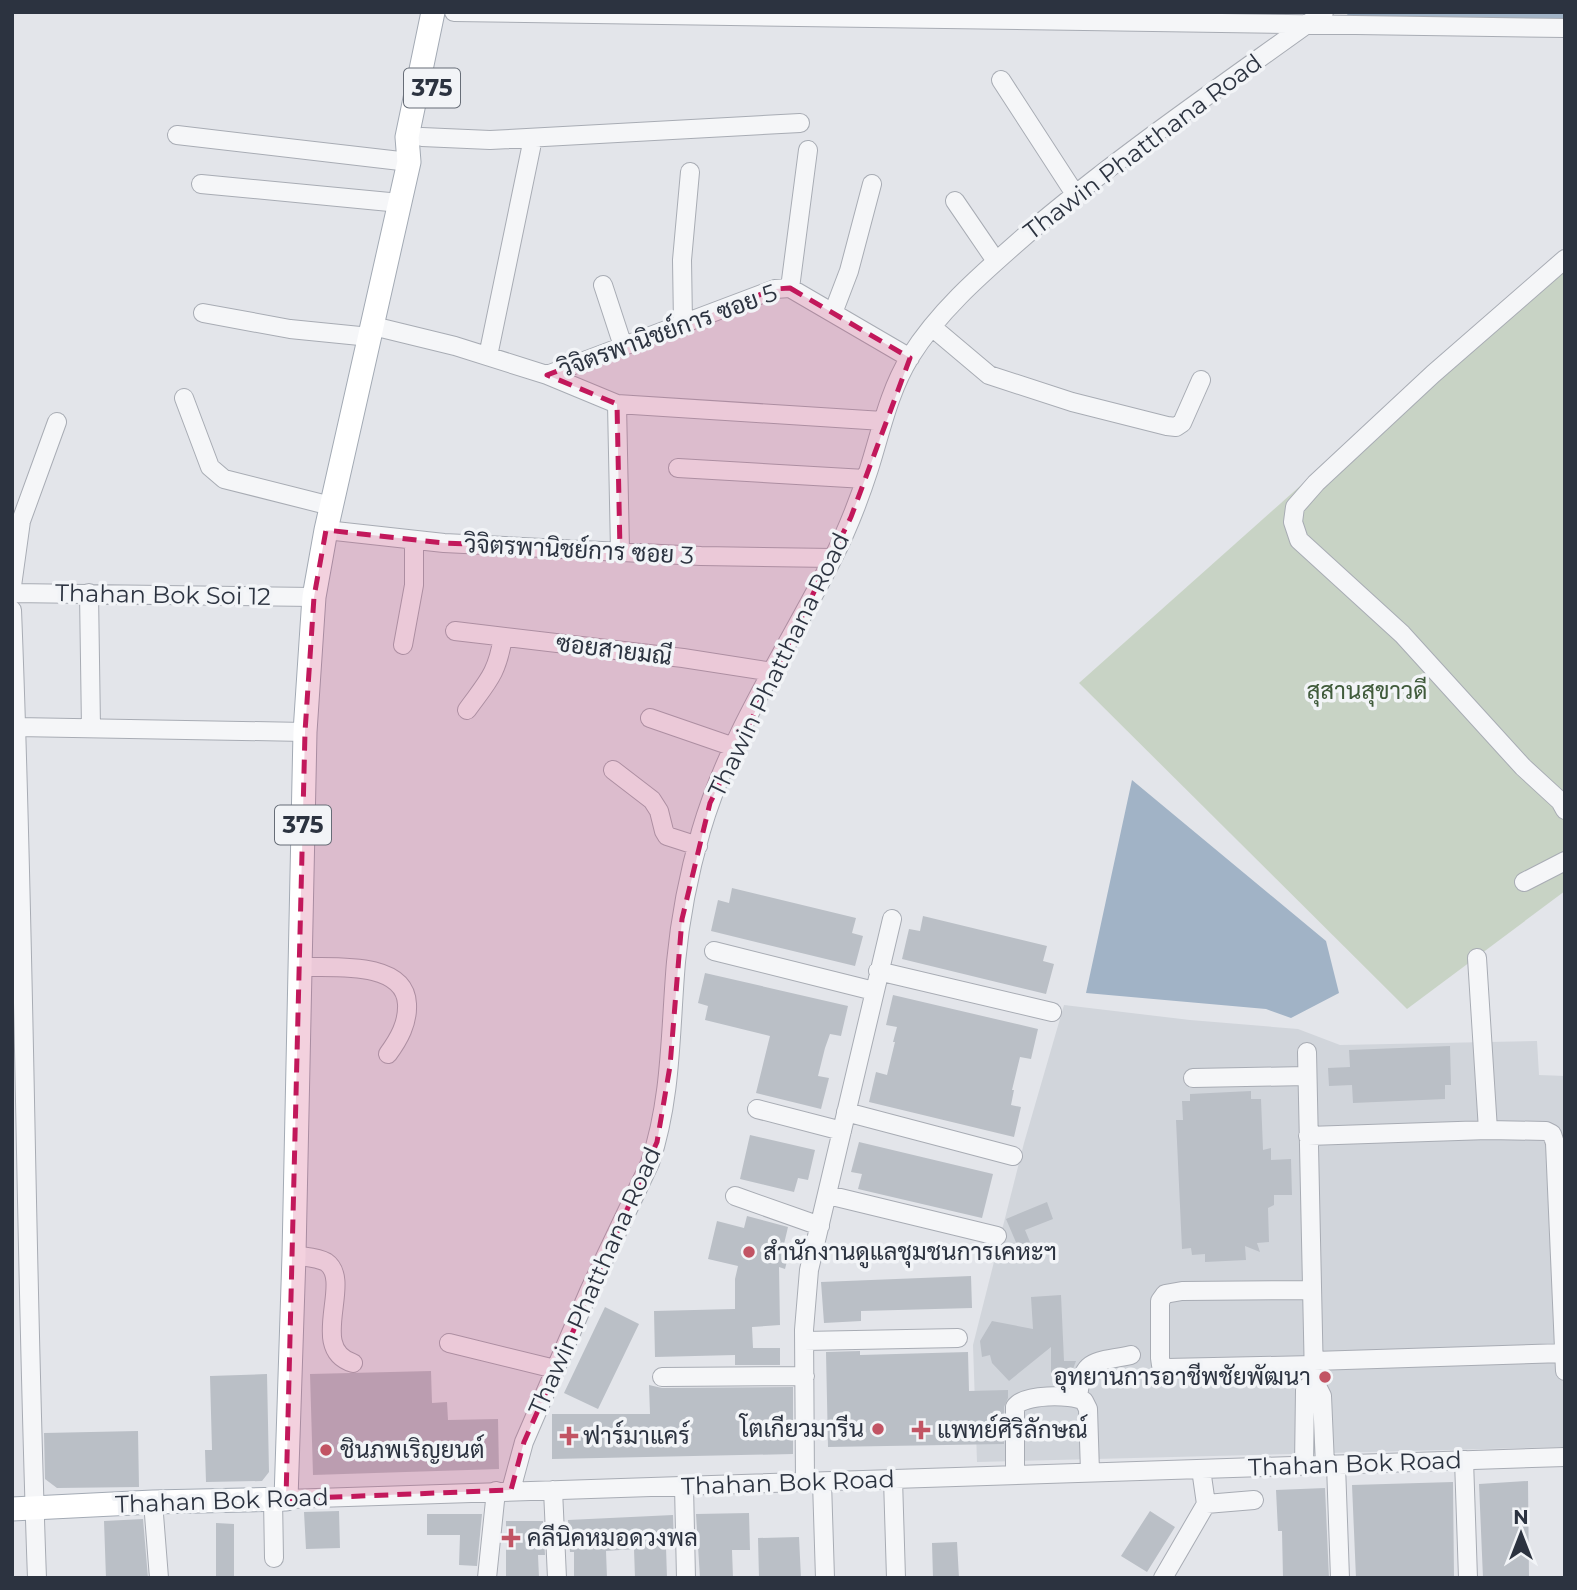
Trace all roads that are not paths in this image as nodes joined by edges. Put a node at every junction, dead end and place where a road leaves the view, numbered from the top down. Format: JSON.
{"nodes":[{"id":1,"x":433,"y":12,"type":"edge"},
{"id":2,"x":449,"y":12,"type":"edge"},
{"id":3,"x":454,"y":12,"type":"edge"},
{"id":4,"x":1324,"y":12,"type":"edge"},
{"id":5,"x":1308,"y":24,"type":"junction"},
{"id":6,"x":1565,"y":28,"type":"edge"},
{"id":7,"x":1001,"y":80,"type":"dead end"},
{"id":8,"x":800,"y":123,"type":"dead end"},
{"id":9,"x":177,"y":135,"type":"dead end"},
{"id":10,"x":422,"y":137,"type":"junction"},
{"id":11,"x":531,"y":148,"type":"dead end"},
{"id":12,"x":808,"y":149,"type":"dead end"},
{"id":13,"x":409,"y":162,"type":"junction"},
{"id":14,"x":690,"y":172,"type":"dead end"},
{"id":15,"x":201,"y":184,"type":"dead end"},
{"id":16,"x":872,"y":184,"type":"dead end"},
{"id":17,"x":1074,"y":194,"type":"junction"},
{"id":18,"x":955,"y":201,"type":"dead end"},
{"id":19,"x":400,"y":203,"type":"junction"},
{"id":20,"x":1565,"y":259,"type":"edge"},
{"id":21,"x":996,"y":261,"type":"junction"},
{"id":22,"x":603,"y":285,"type":"dead end"},
{"id":23,"x":790,"y":288,"type":"junction"},
{"id":24,"x":203,"y":313,"type":"dead end"},
{"id":25,"x":833,"y":313,"type":"junction"},
{"id":26,"x":683,"y":323,"type":"junction"},
{"id":27,"x":932,"y":327,"type":"junction"},
{"id":28,"x":371,"y":331,"type":"junction"},
{"id":29,"x":623,"y":346,"type":"junction"},
{"id":30,"x":488,"y":356,"type":"junction"},
{"id":31,"x":910,"y":358,"type":"junction"},
{"id":32,"x":547,"y":374,"type":"junction"},
{"id":33,"x":1201,"y":380,"type":"dead end"},
{"id":34,"x":184,"y":398,"type":"dead end"},
{"id":35,"x":617,"y":404,"type":"junction"},
{"id":36,"x":883,"y":421,"type":"junction"},
{"id":37,"x":57,"y":422,"type":"dead end"},
{"id":38,"x":678,"y":468,"type":"dead end"},
{"id":39,"x":865,"y":479,"type":"junction"},
{"id":40,"x":331,"y":506,"type":"junction"},
{"id":41,"x":326,"y":530,"type":"junction"},
{"id":42,"x":414,"y":540,"type":"junction"},
{"id":43,"x":620,"y":551,"type":"junction"},
{"id":44,"x":833,"y":558,"type":"junction"},
{"id":45,"x":12,"y":586,"type":"edge"},
{"id":46,"x":12,"y":593,"type":"edge"},
{"id":47,"x":89,"y":593,"type":"junction"},
{"id":48,"x":314,"y":597,"type":"junction"},
{"id":49,"x":12,"y":613,"type":"edge"},
{"id":50,"x":455,"y":631,"type":"dead end"},
{"id":51,"x":503,"y":637,"type":"junction"},
{"id":52,"x":403,"y":645,"type":"dead end"},
{"id":53,"x":773,"y":672,"type":"junction"},
{"id":54,"x":467,"y":710,"type":"dead end"},
{"id":55,"x":650,"y":718,"type":"dead end"},
{"id":56,"x":17,"y":727,"type":"junction"},
{"id":57,"x":91,"y":729,"type":"junction"},
{"id":58,"x":305,"y":732,"type":"junction"},
{"id":59,"x":734,"y":747,"type":"junction"},
{"id":60,"x":15,"y":756,"type":"edge"},
{"id":61,"x":613,"y":770,"type":"dead end"},
{"id":62,"x":1565,"y":810,"type":"edge"},
{"id":63,"x":698,"y":846,"type":"junction"},
{"id":64,"x":1565,"y":861,"type":"edge"},
{"id":65,"x":1524,"y":882,"type":"dead end"},
{"id":66,"x":892,"y":919,"type":"dead end"},
{"id":67,"x":714,"y":951,"type":"dead end"},
{"id":68,"x":1477,"y":958,"type":"dead end"},
{"id":69,"x":300,"y":967,"type":"junction"},
{"id":70,"x":878,"y":971,"type":"junction"},
{"id":71,"x":874,"y":992,"type":"junction"},
{"id":72,"x":1052,"y":1012,"type":"dead end"},
{"id":73,"x":1307,"y":1052,"type":"dead end"},
{"id":74,"x":388,"y":1054,"type":"dead end"},
{"id":75,"x":1307,"y":1076,"type":"junction"},
{"id":76,"x":1194,"y":1079,"type":"dead end"},
{"id":77,"x":757,"y":1109,"type":"dead end"},
{"id":78,"x":846,"y":1112,"type":"junction"},
{"id":79,"x":1488,"y":1130,"type":"junction"},
{"id":80,"x":842,"y":1131,"type":"junction"},
{"id":81,"x":1308,"y":1136,"type":"junction"},
{"id":82,"x":1013,"y":1156,"type":"dead end"},
{"id":83,"x":828,"y":1195,"type":"junction"},
{"id":84,"x":735,"y":1196,"type":"dead end"},
{"id":85,"x":820,"y":1226,"type":"junction"},
{"id":86,"x":997,"y":1236,"type":"dead end"},
{"id":87,"x":294,"y":1255,"type":"junction"},
{"id":88,"x":1312,"y":1290,"type":"junction"},
{"id":89,"x":958,"y":1338,"type":"dead end"},
{"id":90,"x":804,"y":1341,"type":"junction"},
{"id":91,"x":449,"y":1343,"type":"dead end"},
{"id":92,"x":1564,"y":1353,"type":"edge"},
{"id":93,"x":1131,"y":1356,"type":"dead end"},
{"id":94,"x":21,"y":1358,"type":"edge"},
{"id":95,"x":353,"y":1363,"type":"dead end"},
{"id":96,"x":555,"y":1369,"type":"junction"},
{"id":97,"x":1314,"y":1369,"type":"junction"},
{"id":98,"x":1565,"y":1371,"type":"edge"},
{"id":99,"x":805,"y":1376,"type":"junction"},
{"id":100,"x":662,"y":1377,"type":"dead end"},
{"id":101,"x":1078,"y":1398,"type":"junction"},
{"id":102,"x":1565,"y":1457,"type":"edge"},
{"id":103,"x":1464,"y":1460,"type":"junction"},
{"id":104,"x":1331,"y":1465,"type":"junction"},
{"id":105,"x":1304,"y":1466,"type":"junction"},
{"id":106,"x":1201,"y":1469,"type":"junction"},
{"id":107,"x":1090,"y":1472,"type":"junction"},
{"id":108,"x":1015,"y":1475,"type":"junction"},
{"id":109,"x":893,"y":1479,"type":"junction"},
{"id":110,"x":814,"y":1482,"type":"junction"},
{"id":111,"x":684,"y":1486,"type":"junction"},
{"id":112,"x":503,"y":1490,"type":"junction"},
{"id":113,"x":553,"y":1490,"type":"junction"},
{"id":114,"x":280,"y":1499,"type":"junction"},
{"id":115,"x":1254,"y":1500,"type":"dead end"},
{"id":116,"x":153,"y":1502,"type":"junction"},
{"id":117,"x":1206,"y":1504,"type":"junction"},
{"id":118,"x":23,"y":1509,"type":"edge"},
{"id":119,"x":274,"y":1558,"type":"dead end"},
{"id":120,"x":37,"y":1578,"type":"edge"},
{"id":121,"x":159,"y":1578,"type":"edge"},
{"id":122,"x":487,"y":1578,"type":"edge"},
{"id":123,"x":557,"y":1578,"type":"edge"},
{"id":124,"x":686,"y":1578,"type":"edge"},
{"id":125,"x":825,"y":1578,"type":"edge"},
{"id":126,"x":896,"y":1578,"type":"edge"},
{"id":127,"x":1163,"y":1578,"type":"edge"},
{"id":128,"x":1340,"y":1578,"type":"edge"},
{"id":129,"x":1468,"y":1578,"type":"edge"}],
"edges":[{"from":1,"to":13,"type":"main road","number":"375"},
{"from":2,"to":10,"type":"main road","number":"375"},
{"from":3,"to":5,"type":"street"},
{"from":4,"to":5,"type":"street","name":"Thawin Phatthana Road"},
{"from":5,"to":6,"type":"street"},
{"from":5,"to":17,"type":"street","name":"Thawin Phatthana Road"},
{"from":7,"to":17,"type":"street"},
{"from":8,"to":10,"type":"street"},
{"from":9,"to":13,"type":"street"},
{"from":10,"to":13,"type":"main road","number":"375"},
{"from":11,"to":30,"type":"street"},
{"from":12,"to":23,"type":"street"},
{"from":13,"to":19,"type":"main road","number":"375"},
{"from":14,"to":26,"type":"street"},
{"from":15,"to":19,"type":"street"},
{"from":16,"to":25,"type":"street"},
{"from":17,"to":21,"type":"street","name":"Thawin Phatthana Road"},
{"from":18,"to":21,"type":"street"},
{"from":19,"to":28,"type":"main road","number":"375"},
{"from":20,"to":62,"type":"street"},
{"from":21,"to":27,"type":"street","name":"Thawin Phatthana Road"},
{"from":22,"to":29,"type":"street"},
{"from":23,"to":25,"type":"street","name":"วิจิตรพานิชย์การ ซอย 5"},
{"from":23,"to":26,"type":"street","name":"วิจิตรพานิชย์การ ซอย 5"},
{"from":24,"to":28,"type":"street","name":"วิจิตรพานิชย์การ ซอย 5"},
{"from":25,"to":31,"type":"street","name":"วิจิตรพานิชย์การ ซอย 5"},
{"from":26,"to":29,"type":"street","name":"วิจิตรพานิชย์การ ซอย 5"},
{"from":27,"to":31,"type":"street","name":"Thawin Phatthana Road"},
{"from":27,"to":33,"type":"street"},
{"from":28,"to":30,"type":"street","name":"วิจิตรพานิชย์การ ซอย 5"},
{"from":28,"to":40,"type":"main road","number":"375"},
{"from":29,"to":32,"type":"street","name":"วิจิตรพานิชย์การ ซอย 5"},
{"from":30,"to":32,"type":"street","name":"วิจิตรพานิชย์การ ซอย 5"},
{"from":31,"to":36,"type":"street","name":"Thawin Phatthana Road"},
{"from":32,"to":35,"type":"street"},
{"from":34,"to":40,"type":"street"},
{"from":35,"to":36,"type":"street"},
{"from":35,"to":43,"type":"street"},
{"from":36,"to":39,"type":"street","name":"Thawin Phatthana Road"},
{"from":37,"to":45,"type":"street"},
{"from":38,"to":39,"type":"street"},
{"from":39,"to":44,"type":"street","name":"Thawin Phatthana Road"},
{"from":40,"to":41,"type":"main road","number":"375"},
{"from":41,"to":42,"type":"street","name":"วิจิตรพานิชย์การ ซอย 3"},
{"from":41,"to":48,"type":"main road","number":"375"},
{"from":42,"to":43,"type":"street","name":"วิจิตรพานิชย์การ ซอย 3"},
{"from":42,"to":52,"type":"street"},
{"from":43,"to":44,"type":"street","name":"วิจิตรพานิชย์การ ซอย 3"},
{"from":44,"to":53,"type":"street","name":"Thawin Phatthana Road"},
{"from":46,"to":47,"type":"street","name":"Thahan Bok Soi 12"},
{"from":47,"to":48,"type":"street","name":"Thahan Bok Soi 12"},
{"from":47,"to":57,"type":"street"},
{"from":48,"to":58,"type":"main road","number":"375"},
{"from":49,"to":56,"type":"street"},
{"from":50,"to":51,"type":"street","name":"ซอยสายมณี"},
{"from":51,"to":53,"type":"street","name":"ซอยสายมณี"},
{"from":51,"to":54,"type":"street"},
{"from":53,"to":59,"type":"street","name":"Thawin Phatthana Road"},
{"from":55,"to":59,"type":"street"},
{"from":56,"to":57,"type":"street"},
{"from":56,"to":60,"type":"street"},
{"from":57,"to":58,"type":"street"},
{"from":58,"to":69,"type":"main road","number":"375"},
{"from":59,"to":63,"type":"street","name":"Thawin Phatthana Road"},
{"from":60,"to":94,"type":"street"},
{"from":61,"to":63,"type":"street"},
{"from":63,"to":96,"type":"street","name":"Thawin Phatthana Road"},
{"from":64,"to":65,"type":"street"},
{"from":66,"to":70,"type":"street"},
{"from":67,"to":71,"type":"street"},
{"from":68,"to":79,"type":"street"},
{"from":69,"to":74,"type":"street"},
{"from":69,"to":87,"type":"main road","number":"375"},
{"from":70,"to":71,"type":"street"},
{"from":70,"to":72,"type":"street"},
{"from":71,"to":78,"type":"street"},
{"from":73,"to":75,"type":"street"},
{"from":75,"to":76,"type":"street"},
{"from":75,"to":81,"type":"street"},
{"from":77,"to":80,"type":"street"},
{"from":78,"to":80,"type":"street"},
{"from":78,"to":82,"type":"street"},
{"from":79,"to":81,"type":"street"},
{"from":79,"to":92,"type":"street"},
{"from":80,"to":83,"type":"street"},
{"from":81,"to":88,"type":"street"},
{"from":83,"to":85,"type":"street"},
{"from":83,"to":86,"type":"street"},
{"from":84,"to":85,"type":"street"},
{"from":85,"to":90,"type":"street"},
{"from":87,"to":95,"type":"street"},
{"from":87,"to":114,"type":"main road","number":"375"},
{"from":88,"to":97,"type":"street"},
{"from":88,"to":97,"type":"street"},
{"from":89,"to":90,"type":"street"},
{"from":90,"to":99,"type":"street"},
{"from":91,"to":96,"type":"street"},
{"from":92,"to":97,"type":"street"},
{"from":92,"to":98,"type":"street"},
{"from":93,"to":101,"type":"street"},
{"from":94,"to":118,"type":"street"},
{"from":96,"to":112,"type":"street","name":"Thawin Phatthana Road"},
{"from":97,"to":104,"type":"street"},
{"from":97,"to":105,"type":"street"},
{"from":99,"to":100,"type":"street"},
{"from":99,"to":110,"type":"street"},
{"from":101,"to":107,"type":"street"},
{"from":101,"to":108,"type":"street"},
{"from":102,"to":103,"type":"street","name":"Thahan Bok Road"},
{"from":103,"to":104,"type":"street","name":"Thahan Bok Road"},
{"from":103,"to":129,"type":"street"},
{"from":104,"to":105,"type":"street","name":"Thahan Bok Road"},
{"from":104,"to":128,"type":"street"},
{"from":105,"to":106,"type":"street","name":"Thahan Bok Road"},
{"from":106,"to":107,"type":"street","name":"Thahan Bok Road"},
{"from":106,"to":117,"type":"street"},
{"from":107,"to":108,"type":"street","name":"Thahan Bok Road"},
{"from":108,"to":109,"type":"street","name":"Thahan Bok Road"},
{"from":109,"to":110,"type":"street","name":"Thahan Bok Road"},
{"from":109,"to":126,"type":"street"},
{"from":110,"to":111,"type":"street","name":"Thahan Bok Road"},
{"from":110,"to":125,"type":"street"},
{"from":111,"to":113,"type":"street","name":"Thahan Bok Road"},
{"from":111,"to":124,"type":"street"},
{"from":112,"to":113,"type":"street","name":"Thahan Bok Road"},
{"from":112,"to":114,"type":"street","name":"Thahan Bok Road"},
{"from":112,"to":122,"type":"street","name":"Thawin Phatthana Road"},
{"from":113,"to":123,"type":"street"},
{"from":114,"to":116,"type":"main road","name":"Thahan Bok Road"},
{"from":114,"to":119,"type":"street"},
{"from":115,"to":117,"type":"street"},
{"from":116,"to":118,"type":"main road","name":"Thahan Bok Road"},
{"from":116,"to":121,"type":"street"},
{"from":117,"to":127,"type":"street"},
{"from":118,"to":120,"type":"street"}]}
